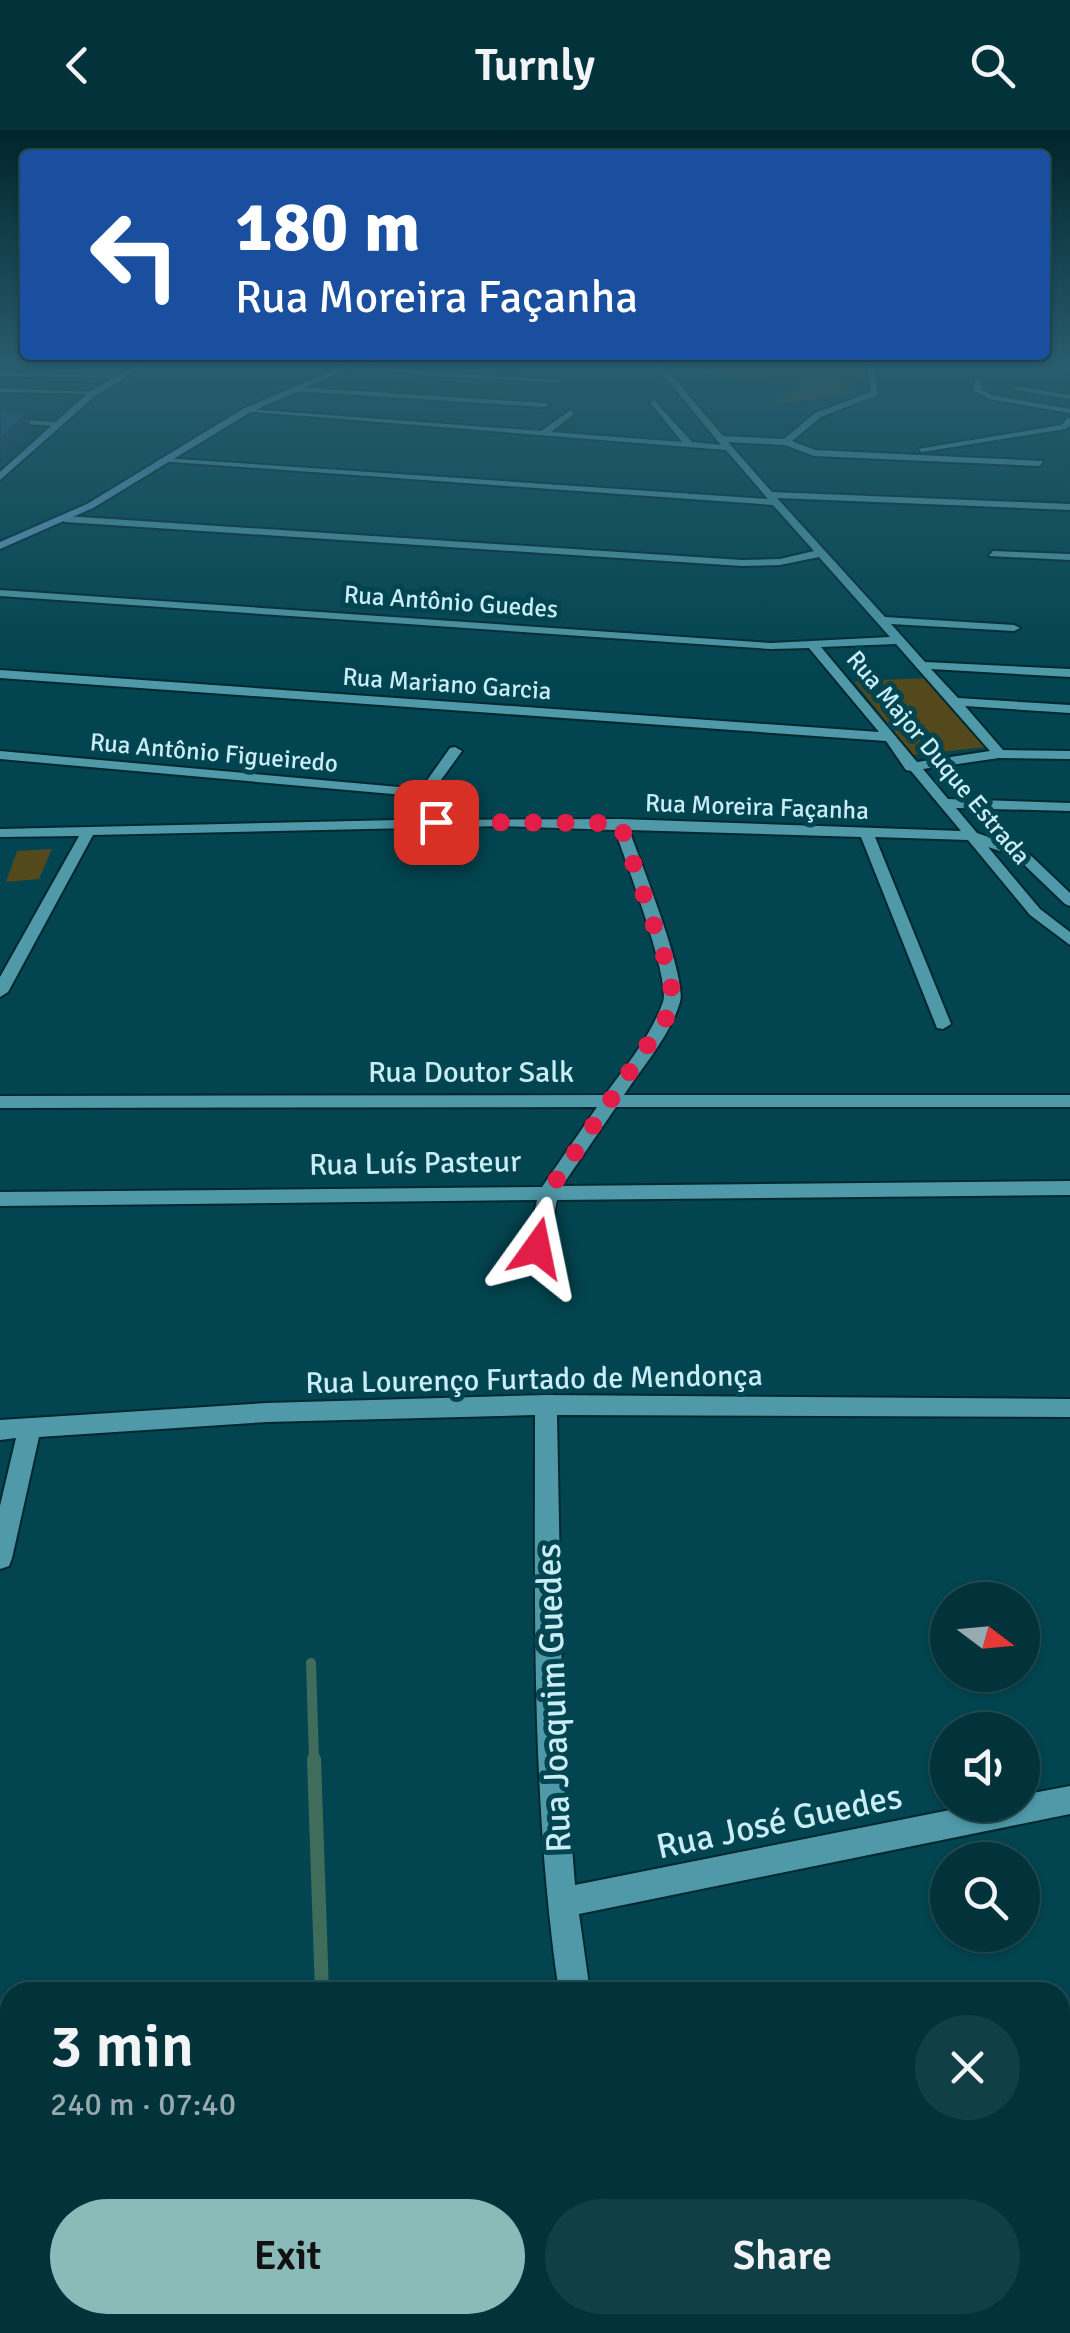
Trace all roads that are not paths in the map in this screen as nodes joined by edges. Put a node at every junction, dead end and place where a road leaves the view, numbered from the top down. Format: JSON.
{"nodes":[{"id":1,"x":150,"y":469,"type":"edge"},
{"id":2,"x":274,"y":469,"type":"edge"},
{"id":3,"x":747,"y":469,"type":"edge"},
{"id":4,"x":770,"y":499,"type":"junction"},
{"id":5,"x":1070,"y":508,"type":"edge"},
{"id":6,"x":64,"y":519,"type":"junction"},
{"id":7,"x":0,"y":546,"type":"edge"},
{"id":8,"x":821,"y":553,"type":"junction"},
{"id":9,"x":993,"y":554,"type":"dead end"},
{"id":10,"x":1070,"y":557,"type":"edge"},
{"id":11,"x":0,"y":593,"type":"edge"},
{"id":12,"x":880,"y":620,"type":"junction"},
{"id":13,"x":1014,"y":628,"type":"dead end"},
{"id":14,"x":899,"y":640,"type":"junction"},
{"id":15,"x":814,"y":646,"type":"junction"},
{"id":16,"x":925,"y":665,"type":"junction"},
{"id":17,"x":1070,"y":673,"type":"edge"},
{"id":18,"x":0,"y":674,"type":"edge"},
{"id":19,"x":956,"y":702,"type":"junction"},
{"id":20,"x":1070,"y":709,"type":"edge"},
{"id":21,"x":890,"y":737,"type":"junction"},
{"id":22,"x":455,"y":751,"type":"dead end"},
{"id":23,"x":999,"y":754,"type":"junction"},
{"id":24,"x":0,"y":755,"type":"edge"},
{"id":25,"x":1070,"y":755,"type":"edge"},
{"id":26,"x":911,"y":767,"type":"junction"},
{"id":27,"x":423,"y":793,"type":"junction"},
{"id":28,"x":942,"y":803,"type":"junction"},
{"id":29,"x":1070,"y":807,"type":"edge"},
{"id":30,"x":403,"y":823,"type":"junction"},
{"id":31,"x":620,"y":823,"type":"junction"},
{"id":32,"x":90,"y":830,"type":"junction"},
{"id":33,"x":0,"y":834,"type":"edge"},
{"id":34,"x":867,"y":834,"type":"junction"},
{"id":35,"x":972,"y":836,"type":"junction"},
{"id":36,"x":1070,"y":900,"type":"edge"},
{"id":37,"x":1070,"y":940,"type":"edge"},
{"id":38,"x":0,"y":992,"type":"edge"},
{"id":39,"x":943,"y":1024,"type":"dead end"},
{"id":40,"x":613,"y":1098,"type":"junction"},
{"id":41,"x":1066,"y":1100,"type":"edge"},
{"id":42,"x":0,"y":1102,"type":"edge"},
{"id":43,"x":1070,"y":1188,"type":"edge"},
{"id":44,"x":549,"y":1191,"type":"junction"},
{"id":45,"x":0,"y":1200,"type":"edge"},
{"id":46,"x":537,"y":1248,"type":"dead end"},
{"id":47,"x":546,"y":1404,"type":"junction"},
{"id":48,"x":1070,"y":1408,"type":"edge"},
{"id":49,"x":30,"y":1427,"type":"junction"},
{"id":50,"x":0,"y":1430,"type":"edge"},
{"id":51,"x":0,"y":1558,"type":"edge"},
{"id":52,"x":1070,"y":1800,"type":"edge"},
{"id":53,"x":562,"y":1903,"type":"junction"},
{"id":54,"x":573,"y":1982,"type":"edge"}],
"edges":[{"from":1,"to":6,"type":"main road"},
{"from":2,"to":4,"type":"street"},
{"from":3,"to":4,"type":"street","name":"Rua Major Duque Estrada"},
{"from":4,"to":5,"type":"street"},
{"from":4,"to":8,"type":"street","name":"Rua Major Duque Estrada"},
{"from":6,"to":7,"type":"main road"},
{"from":6,"to":8,"type":"street"},
{"from":8,"to":12,"type":"street","name":"Rua Major Duque Estrada"},
{"from":9,"to":10,"type":"street"},
{"from":11,"to":15,"type":"street","name":"Rua Antônio Guedes"},
{"from":12,"to":13,"type":"street"},
{"from":12,"to":14,"type":"street","name":"Rua Major Duque Estrada"},
{"from":14,"to":15,"type":"street","name":"Rua Antônio Guedes"},
{"from":14,"to":16,"type":"street","name":"Rua Major Duque Estrada"},
{"from":15,"to":21,"type":"street","name":"Rua Major Duque Estrada"},
{"from":16,"to":17,"type":"street"},
{"from":16,"to":19,"type":"street","name":"Rua Major Duque Estrada"},
{"from":18,"to":21,"type":"street","name":"Rua Mariano Garcia"},
{"from":19,"to":20,"type":"street"},
{"from":19,"to":23,"type":"street","name":"Rua Major Duque Estrada"},
{"from":21,"to":26,"type":"street","name":"Rua Major Duque Estrada"},
{"from":22,"to":27,"type":"street"},
{"from":23,"to":25,"type":"street"},
{"from":23,"to":26,"type":"street"},
{"from":24,"to":27,"type":"street","name":"Rua Antônio Figueiredo"},
{"from":26,"to":28,"type":"street","name":"Rua Major Duque Estrada"},
{"from":27,"to":30,"type":"street"},
{"from":28,"to":29,"type":"street"},
{"from":28,"to":35,"type":"street","name":"Rua Major Duque Estrada"},
{"from":30,"to":31,"type":"street","name":"Rua Moreira Façanha"},
{"from":30,"to":32,"type":"street","name":"Rua Moreira Façanha"},
{"from":31,"to":34,"type":"street","name":"Rua Moreira Façanha"},
{"from":31,"to":40,"type":"street"},
{"from":32,"to":33,"type":"street","name":"Rua Moreira Façanha"},
{"from":32,"to":38,"type":"street"},
{"from":34,"to":35,"type":"street","name":"Rua Moreira Façanha"},
{"from":34,"to":39,"type":"street"},
{"from":35,"to":36,"type":"street","name":"Rua Moreira Façanha"},
{"from":35,"to":37,"type":"street","name":"Rua Major Duque Estrada"},
{"from":40,"to":41,"type":"street","name":"Rua Doutor Salk"},
{"from":40,"to":42,"type":"street","name":"Rua Doutor Salk"},
{"from":40,"to":44,"type":"street"},
{"from":43,"to":44,"type":"street","name":"Rua Luís Pasteur"},
{"from":44,"to":45,"type":"street","name":"Rua Luís Pasteur"},
{"from":44,"to":46,"type":"street"},
{"from":47,"to":48,"type":"street","name":"Rua Lourenço Furtado de Mendonça"},
{"from":47,"to":49,"type":"street","name":"Rua Lourenço Furtado de Mendonça"},
{"from":47,"to":53,"type":"street","name":"Rua Joaquim Guedes"},
{"from":49,"to":50,"type":"street","name":"Rua Lourenço Furtado de Mendonça"},
{"from":49,"to":51,"type":"street"},
{"from":52,"to":53,"type":"street","name":"Rua José Guedes"},
{"from":53,"to":54,"type":"street","name":"Rua Joaquim Guedes"}]}
